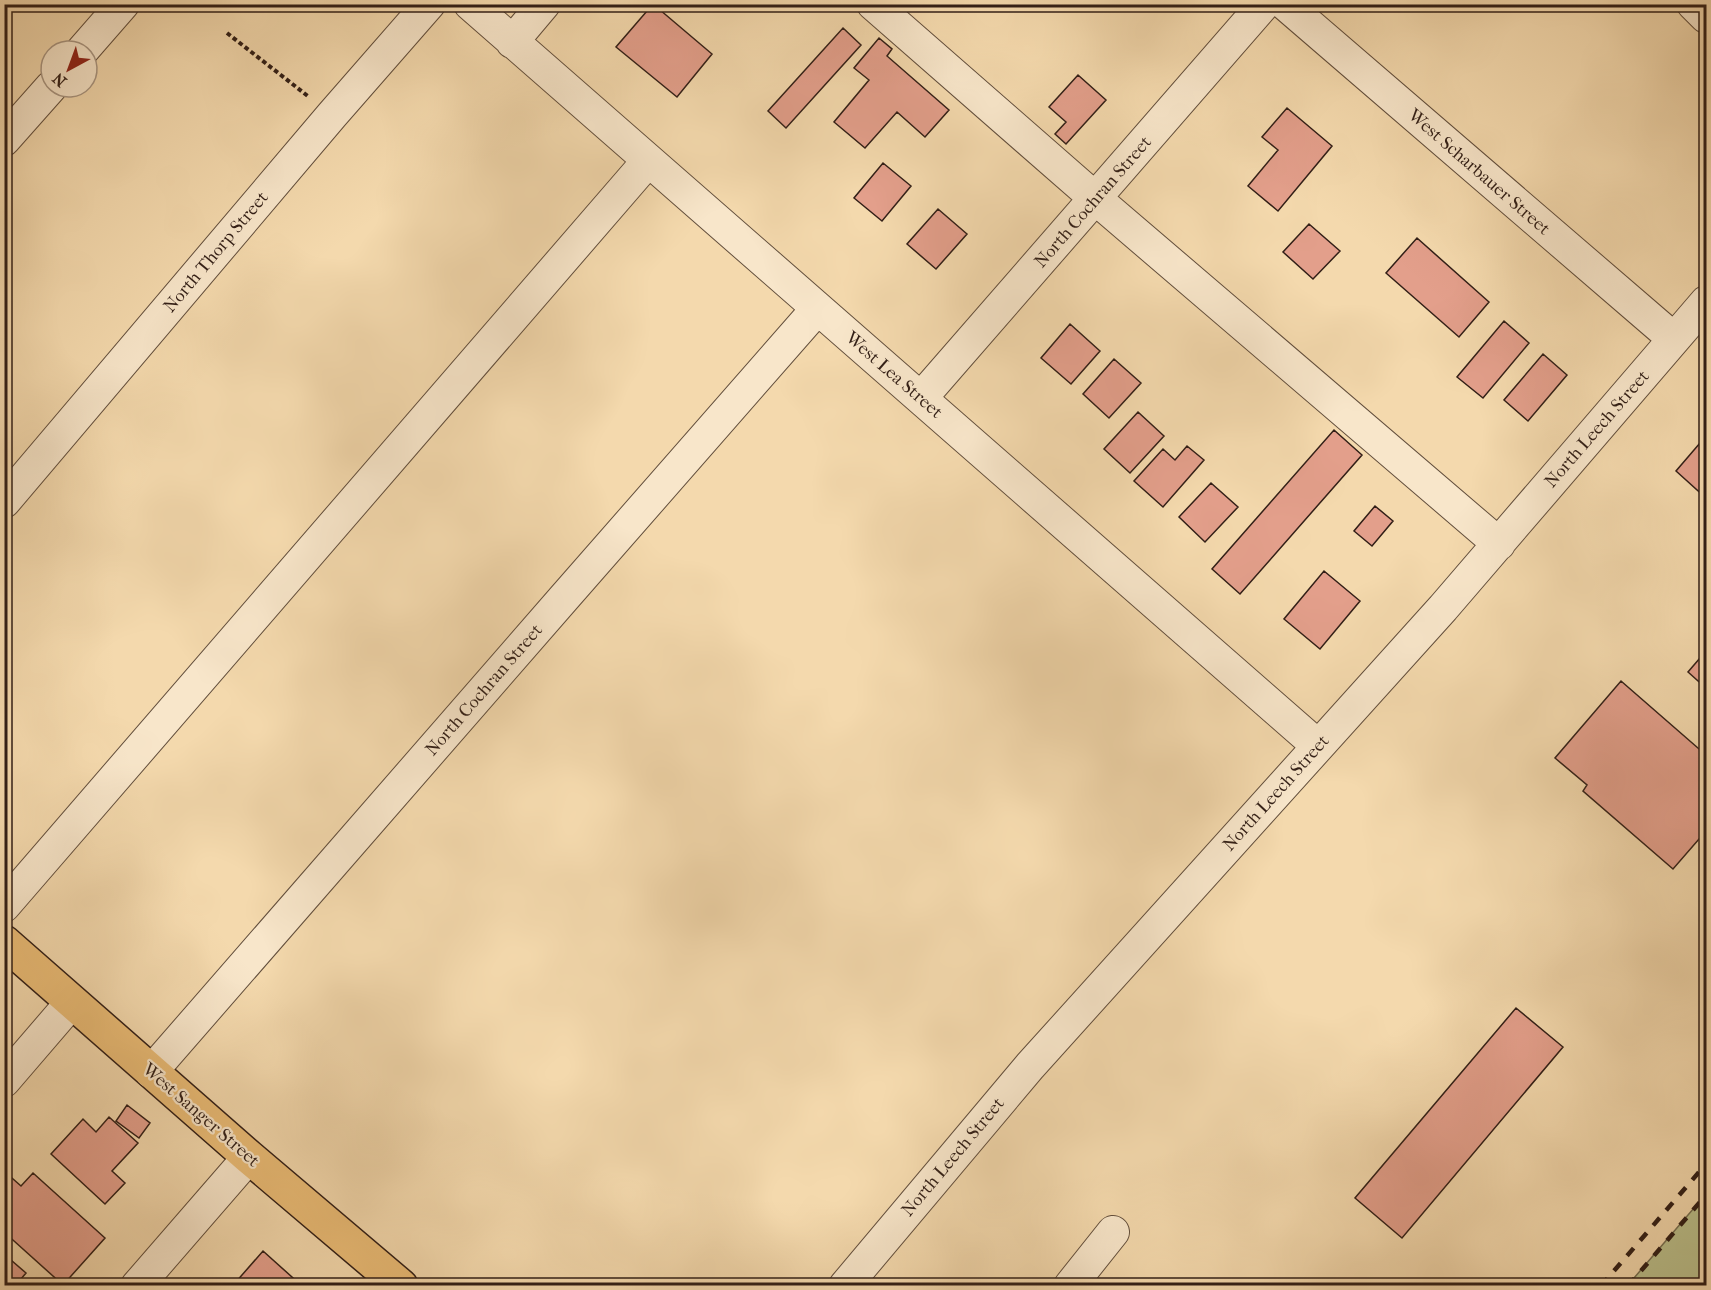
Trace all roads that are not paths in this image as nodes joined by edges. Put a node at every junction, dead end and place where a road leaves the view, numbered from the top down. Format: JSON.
{"nodes":[{"id":1,"x":123,"y":4,"type":"edge"},
{"id":2,"x":429,"y":4,"type":"edge"},
{"id":3,"x":470,"y":4,"type":"edge"},
{"id":4,"x":544,"y":4,"type":"edge"},
{"id":5,"x":873,"y":4,"type":"edge"},
{"id":6,"x":1264,"y":4,"type":"edge"},
{"id":7,"x":1285,"y":4,"type":"edge"},
{"id":8,"x":1693,"y":4,"type":"edge"},
{"id":9,"x":1707,"y":17,"type":"edge"},
{"id":10,"x":92,"y":39,"type":"edge"},
{"id":11,"x":512,"y":42,"type":"junction"},
{"id":12,"x":40,"y":99,"type":"edge"},
{"id":13,"x":4,"y":140,"type":"edge"},
{"id":14,"x":648,"y":160,"type":"junction"},
{"id":15,"x":1096,"y":199,"type":"junction"},
{"id":16,"x":1707,"y":302,"type":"edge"},
{"id":17,"x":818,"y":309,"type":"junction"},
{"id":18,"x":1674,"y":339,"type":"junction"},
{"id":19,"x":921,"y":398,"type":"junction"},
{"id":20,"x":4,"y":502,"type":"edge"},
{"id":21,"x":1499,"y":544,"type":"junction"},
{"id":22,"x":1318,"y":746,"type":"junction"},
{"id":23,"x":4,"y":906,"type":"edge"},
{"id":24,"x":4,"y":942,"type":"edge"},
{"id":25,"x":71,"y":1003,"type":"junction"},
{"id":26,"x":152,"y":1072,"type":"junction"},
{"id":27,"x":4,"y":1081,"type":"edge"},
{"id":28,"x":249,"y":1157,"type":"junction"},
{"id":29,"x":1113,"y":1232,"type":"dead end"},
{"id":30,"x":137,"y":1286,"type":"edge"},
{"id":31,"x":401,"y":1286,"type":"edge"},
{"id":32,"x":845,"y":1286,"type":"edge"},
{"id":33,"x":1070,"y":1286,"type":"edge"}],
"edges":[{"from":1,"to":10,"type":"street"},
{"from":2,"to":20,"type":"street","name":"North Thorp Street"},
{"from":3,"to":11,"type":"street","name":"West Lea Street"},
{"from":4,"to":11,"type":"street"},
{"from":5,"to":15,"type":"street"},
{"from":6,"to":15,"type":"street","name":"North Cochran Street"},
{"from":7,"to":18,"type":"street","name":"West Scharbauer Street"},
{"from":8,"to":9,"type":"street"},
{"from":11,"to":14,"type":"street","name":"West Lea Street"},
{"from":12,"to":13,"type":"street"},
{"from":14,"to":17,"type":"street","name":"West Lea Street"},
{"from":14,"to":23,"type":"street"},
{"from":15,"to":19,"type":"street","name":"North Cochran Street"},
{"from":15,"to":21,"type":"street"},
{"from":16,"to":18,"type":"street","name":"North Leech Street"},
{"from":17,"to":19,"type":"street","name":"West Lea Street"},
{"from":17,"to":26,"type":"street","name":"North Cochran Street"},
{"from":18,"to":21,"type":"street","name":"North Leech Street"},
{"from":19,"to":22,"type":"street","name":"West Lea Street"},
{"from":21,"to":22,"type":"street","name":"North Leech Street"},
{"from":22,"to":32,"type":"street","name":"North Leech Street"},
{"from":24,"to":25,"type":"main road","name":"West Sanger Street"},
{"from":25,"to":26,"type":"main road","name":"West Sanger Street"},
{"from":25,"to":27,"type":"street"},
{"from":26,"to":28,"type":"main road","name":"West Sanger Street"},
{"from":28,"to":30,"type":"street"},
{"from":28,"to":31,"type":"main road","name":"West Sanger Street"},
{"from":29,"to":33,"type":"street"}]}
